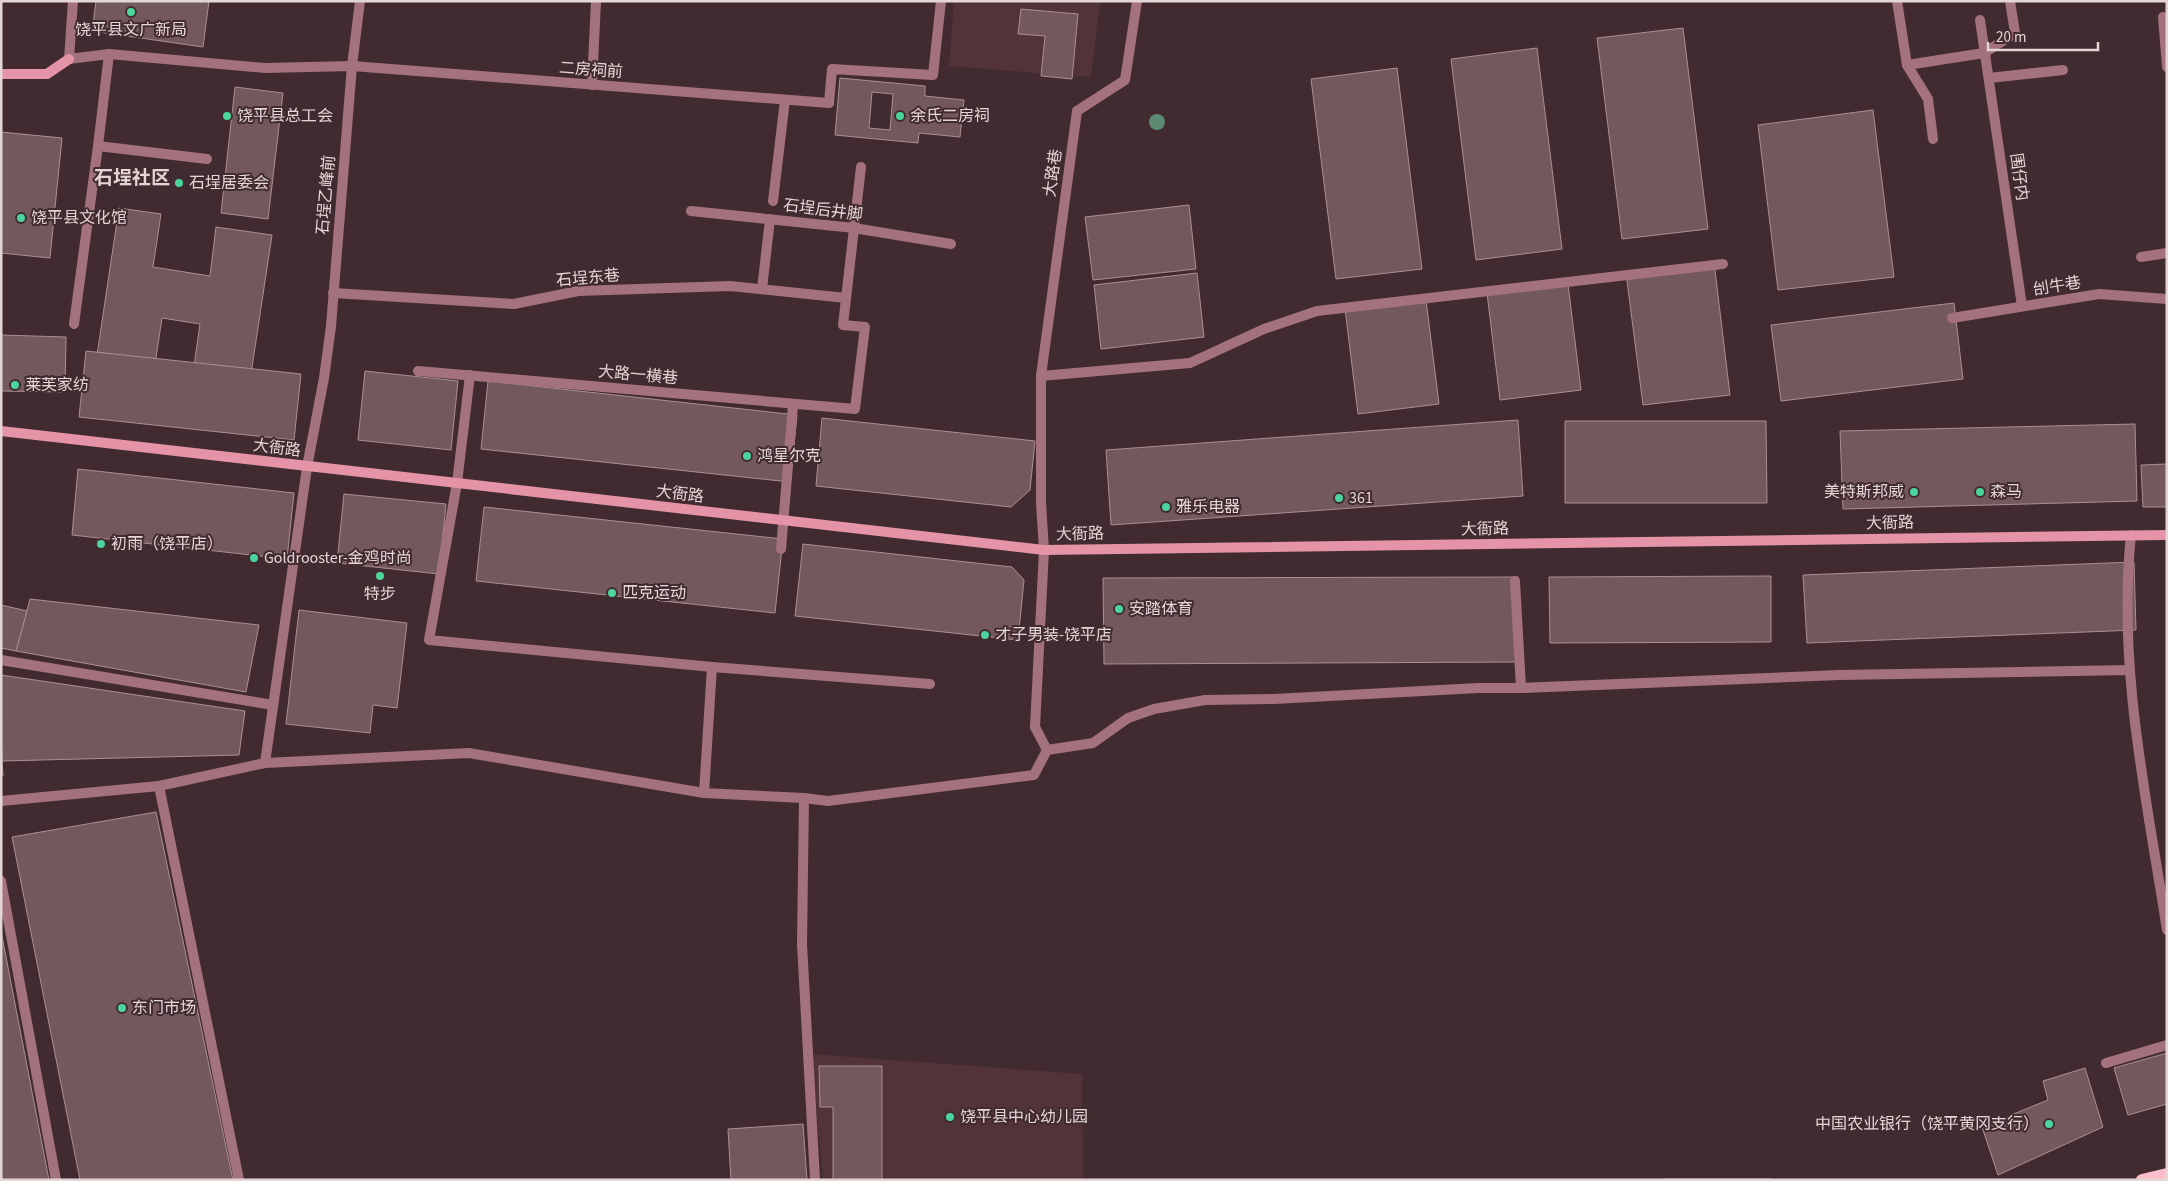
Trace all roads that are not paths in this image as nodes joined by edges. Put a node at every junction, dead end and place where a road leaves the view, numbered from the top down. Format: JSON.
{"nodes":[{"id":1,"x":73,"y":1,"type":"edge"},
{"id":2,"x":360,"y":1,"type":"edge"},
{"id":3,"x":596,"y":1,"type":"edge"},
{"id":4,"x":940,"y":1,"type":"edge"},
{"id":5,"x":1137,"y":1,"type":"edge"},
{"id":6,"x":1897,"y":1,"type":"edge"},
{"id":7,"x":2010,"y":1,"type":"edge"},
{"id":8,"x":2163,"y":17,"type":"dead end"},
{"id":9,"x":1980,"y":20,"type":"dead end"},
{"id":10,"x":1984,"y":53,"type":"junction"},
{"id":11,"x":109,"y":54,"type":"junction"},
{"id":12,"x":69,"y":59,"type":"junction"},
{"id":13,"x":1907,"y":65,"type":"junction"},
{"id":14,"x":352,"y":66,"type":"junction"},
{"id":15,"x":2167,"y":67,"type":"edge"},
{"id":16,"x":2063,"y":70,"type":"dead end"},
{"id":17,"x":1,"y":74,"type":"edge"},
{"id":18,"x":1990,"y":78,"type":"junction"},
{"id":19,"x":592,"y":85,"type":"junction"},
{"id":20,"x":785,"y":100,"type":"junction"},
{"id":21,"x":1933,"y":139,"type":"dead end"},
{"id":22,"x":98,"y":146,"type":"junction"},
{"id":23,"x":207,"y":159,"type":"dead end"},
{"id":24,"x":861,"y":167,"type":"dead end"},
{"id":25,"x":773,"y":201,"type":"dead end"},
{"id":26,"x":691,"y":211,"type":"dead end"},
{"id":27,"x":770,"y":219,"type":"junction"},
{"id":28,"x":854,"y":228,"type":"junction"},
{"id":29,"x":952,"y":244,"type":"dead end"},
{"id":30,"x":2167,"y":254,"type":"edge"},
{"id":31,"x":2141,"y":257,"type":"dead end"},
{"id":32,"x":1723,"y":264,"type":"dead end"},
{"id":33,"x":762,"y":289,"type":"junction"},
{"id":34,"x":333,"y":293,"type":"junction"},
{"id":35,"x":846,"y":298,"type":"junction"},
{"id":36,"x":2167,"y":299,"type":"edge"},
{"id":37,"x":2022,"y":306,"type":"junction"},
{"id":38,"x":1952,"y":318,"type":"dead end"},
{"id":39,"x":74,"y":324,"type":"dead end"},
{"id":40,"x":418,"y":371,"type":"dead end"},
{"id":41,"x":470,"y":375,"type":"junction"},
{"id":42,"x":1041,"y":376,"type":"junction"},
{"id":43,"x":793,"y":404,"type":"junction"},
{"id":44,"x":1,"y":431,"type":"edge"},
{"id":45,"x":307,"y":466,"type":"junction"},
{"id":46,"x":457,"y":483,"type":"junction"},
{"id":47,"x":784,"y":522,"type":"junction"},
{"id":48,"x":2131,"y":535,"type":"junction"},
{"id":49,"x":2167,"y":535,"type":"edge"},
{"id":50,"x":781,"y":549,"type":"dead end"},
{"id":51,"x":1044,"y":550,"type":"junction"},
{"id":52,"x":1515,"y":581,"type":"dead end"},
{"id":53,"x":1,"y":660,"type":"edge"},
{"id":54,"x":712,"y":667,"type":"junction"},
{"id":55,"x":2130,"y":670,"type":"junction"},
{"id":56,"x":930,"y":684,"type":"dead end"},
{"id":57,"x":1521,"y":688,"type":"junction"},
{"id":58,"x":273,"y":705,"type":"junction"},
{"id":59,"x":1047,"y":750,"type":"junction"},
{"id":60,"x":265,"y":763,"type":"junction"},
{"id":61,"x":159,"y":786,"type":"junction"},
{"id":62,"x":704,"y":793,"type":"junction"},
{"id":63,"x":804,"y":798,"type":"junction"},
{"id":64,"x":1,"y":801,"type":"edge"},
{"id":65,"x":1,"y":881,"type":"edge"},
{"id":66,"x":2167,"y":930,"type":"edge"},
{"id":67,"x":2167,"y":1045,"type":"edge"},
{"id":68,"x":2106,"y":1063,"type":"dead end"},
{"id":69,"x":2167,"y":1174,"type":"edge"},
{"id":70,"x":56,"y":1180,"type":"edge"},
{"id":71,"x":239,"y":1180,"type":"edge"},
{"id":72,"x":815,"y":1180,"type":"edge"},
{"id":73,"x":2142,"y":1180,"type":"edge"}],
"edges":[{"from":1,"to":12,"type":"street"},
{"from":2,"to":14,"type":"street","name":"石埕乙峰前"},
{"from":3,"to":19,"type":"street"},
{"from":4,"to":20,"type":"street","name":"二房祠前"},
{"from":5,"to":42,"type":"street","name":"大路巷"},
{"from":6,"to":13,"type":"street"},
{"from":7,"to":10,"type":"street"},
{"from":8,"to":15,"type":"street"},
{"from":9,"to":10,"type":"street","name":"围仔内"},
{"from":10,"to":13,"type":"street"},
{"from":10,"to":18,"type":"street","name":"围仔内"},
{"from":11,"to":12,"type":"street","name":"二房祠前"},
{"from":11,"to":14,"type":"street","name":"二房祠前"},
{"from":11,"to":22,"type":"street"},
{"from":12,"to":17,"type":"main road"},
{"from":13,"to":21,"type":"street"},
{"from":14,"to":19,"type":"street","name":"二房祠前"},
{"from":14,"to":34,"type":"street","name":"石埕乙峰前"},
{"from":16,"to":18,"type":"street"},
{"from":18,"to":37,"type":"street","name":"围仔内"},
{"from":19,"to":20,"type":"street","name":"二房祠前"},
{"from":20,"to":25,"type":"street"},
{"from":22,"to":23,"type":"street"},
{"from":22,"to":39,"type":"street"},
{"from":24,"to":28,"type":"street"},
{"from":26,"to":27,"type":"street","name":"石埕后井脚"},
{"from":27,"to":28,"type":"street","name":"石埕后井脚"},
{"from":27,"to":33,"type":"street"},
{"from":28,"to":29,"type":"street","name":"石埕后井脚"},
{"from":28,"to":35,"type":"street"},
{"from":30,"to":31,"type":"street"},
{"from":32,"to":42,"type":"street"},
{"from":33,"to":34,"type":"street","name":"石埕东巷"},
{"from":33,"to":35,"type":"street","name":"石埕东巷"},
{"from":34,"to":45,"type":"street","name":"石埕乙峰前"},
{"from":35,"to":43,"type":"street","name":"大路一横巷"},
{"from":36,"to":37,"type":"street","name":"刣牛巷"},
{"from":37,"to":38,"type":"street","name":"刣牛巷"},
{"from":40,"to":41,"type":"street","name":"大路一横巷"},
{"from":41,"to":43,"type":"street","name":"大路一横巷"},
{"from":41,"to":46,"type":"street"},
{"from":42,"to":51,"type":"street","name":"大路巷"},
{"from":43,"to":47,"type":"street"},
{"from":44,"to":45,"type":"main road","name":"大衙路"},
{"from":45,"to":46,"type":"main road","name":"大衙路"},
{"from":45,"to":58,"type":"street","name":"石埕乙峰前"},
{"from":46,"to":47,"type":"main road","name":"大衙路"},
{"from":46,"to":54,"type":"street"},
{"from":47,"to":50,"type":"street"},
{"from":47,"to":51,"type":"main road","name":"大衙路"},
{"from":48,"to":49,"type":"main road","name":"大衙路"},
{"from":48,"to":51,"type":"main road","name":"大衙路"},
{"from":48,"to":55,"type":"street"},
{"from":51,"to":59,"type":"street","name":"大路巷"},
{"from":52,"to":57,"type":"street"},
{"from":53,"to":58,"type":"street"},
{"from":54,"to":56,"type":"street"},
{"from":54,"to":62,"type":"street"},
{"from":55,"to":57,"type":"street"},
{"from":55,"to":66,"type":"street"},
{"from":57,"to":59,"type":"street"},
{"from":58,"to":60,"type":"street","name":"石埕乙峰前"},
{"from":59,"to":63,"type":"street"},
{"from":60,"to":61,"type":"street"},
{"from":60,"to":62,"type":"street"},
{"from":61,"to":64,"type":"street"},
{"from":61,"to":71,"type":"street"},
{"from":62,"to":63,"type":"street"},
{"from":63,"to":72,"type":"street"},
{"from":65,"to":70,"type":"street"},
{"from":67,"to":68,"type":"street"},
{"from":69,"to":73,"type":"main road"}]}
